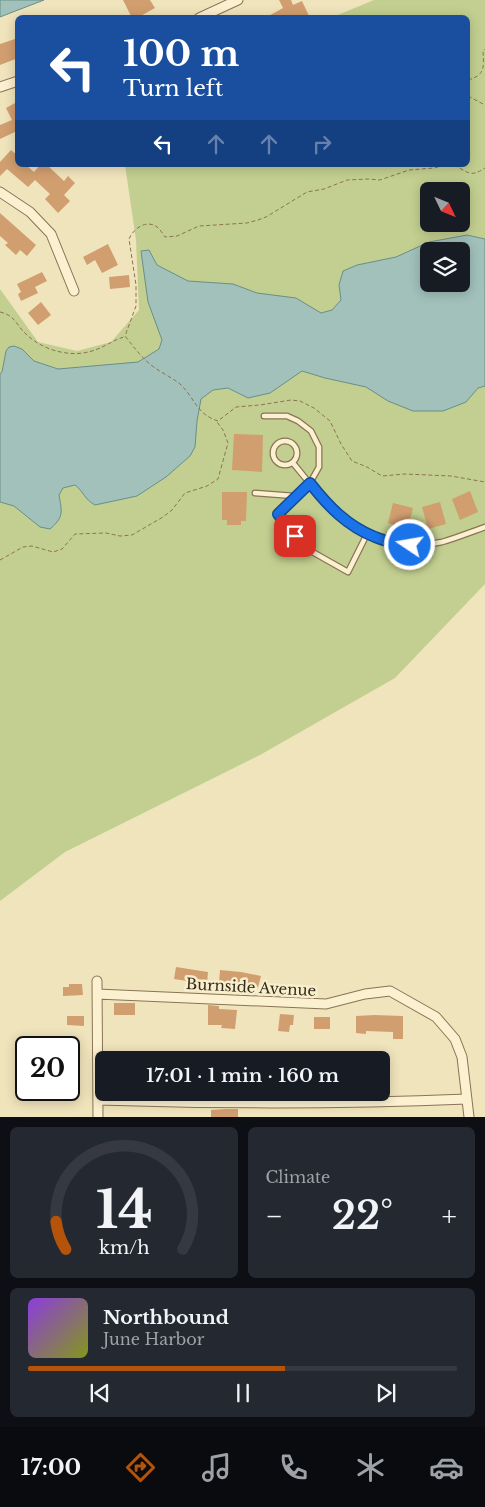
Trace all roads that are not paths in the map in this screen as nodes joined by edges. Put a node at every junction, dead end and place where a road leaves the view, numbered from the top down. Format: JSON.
{"nodes":[{"id":1,"x":238,"y":0,"type":"edge"},
{"id":2,"x":206,"y":15,"type":"edge"},
{"id":3,"x":15,"y":82,"type":"edge"},
{"id":4,"x":0,"y":87,"type":"edge"},
{"id":5,"x":0,"y":192,"type":"edge"},
{"id":6,"x":74,"y":291,"type":"dead end"},
{"id":7,"x":264,"y":416,"type":"dead end"},
{"id":8,"x":293,"y":463,"type":"junction"},
{"id":9,"x":310,"y":483,"type":"junction"},
{"id":10,"x":255,"y":493,"type":"dead end"},
{"id":11,"x":294,"y":496,"type":"junction"},
{"id":12,"x":485,"y":527,"type":"edge"},
{"id":13,"x":367,"y":534,"type":"junction"},
{"id":14,"x":97,"y":982,"type":"dead end"},
{"id":15,"x":97,"y":994,"type":"junction"},
{"id":16,"x":98,"y":1051,"type":"edge"},
{"id":17,"x":467,"y":1099,"type":"junction"},
{"id":18,"x":98,"y":1101,"type":"edge"},
{"id":19,"x":137,"y":1101,"type":"edge"},
{"id":20,"x":98,"y":1117,"type":"edge"},
{"id":21,"x":469,"y":1117,"type":"edge"}],
"edges":[{"from":1,"to":2,"type":"street"},
{"from":3,"to":4,"type":"street"},
{"from":5,"to":6,"type":"street"},
{"from":7,"to":9,"type":"lane"},
{"from":8,"to":8,"type":"lane"},
{"from":8,"to":9,"type":"lane"},
{"from":9,"to":11,"type":"lane"},
{"from":9,"to":13,"type":"lane"},
{"from":10,"to":11,"type":"lane"},
{"from":11,"to":13,"type":"lane"},
{"from":12,"to":13,"type":"lane"},
{"from":14,"to":15,"type":"street"},
{"from":15,"to":16,"type":"street"},
{"from":15,"to":17,"type":"street","name":"Burnside Avenue"},
{"from":17,"to":19,"type":"street"},
{"from":17,"to":21,"type":"street","name":"Burnside Avenue"},
{"from":18,"to":20,"type":"street"}]}
